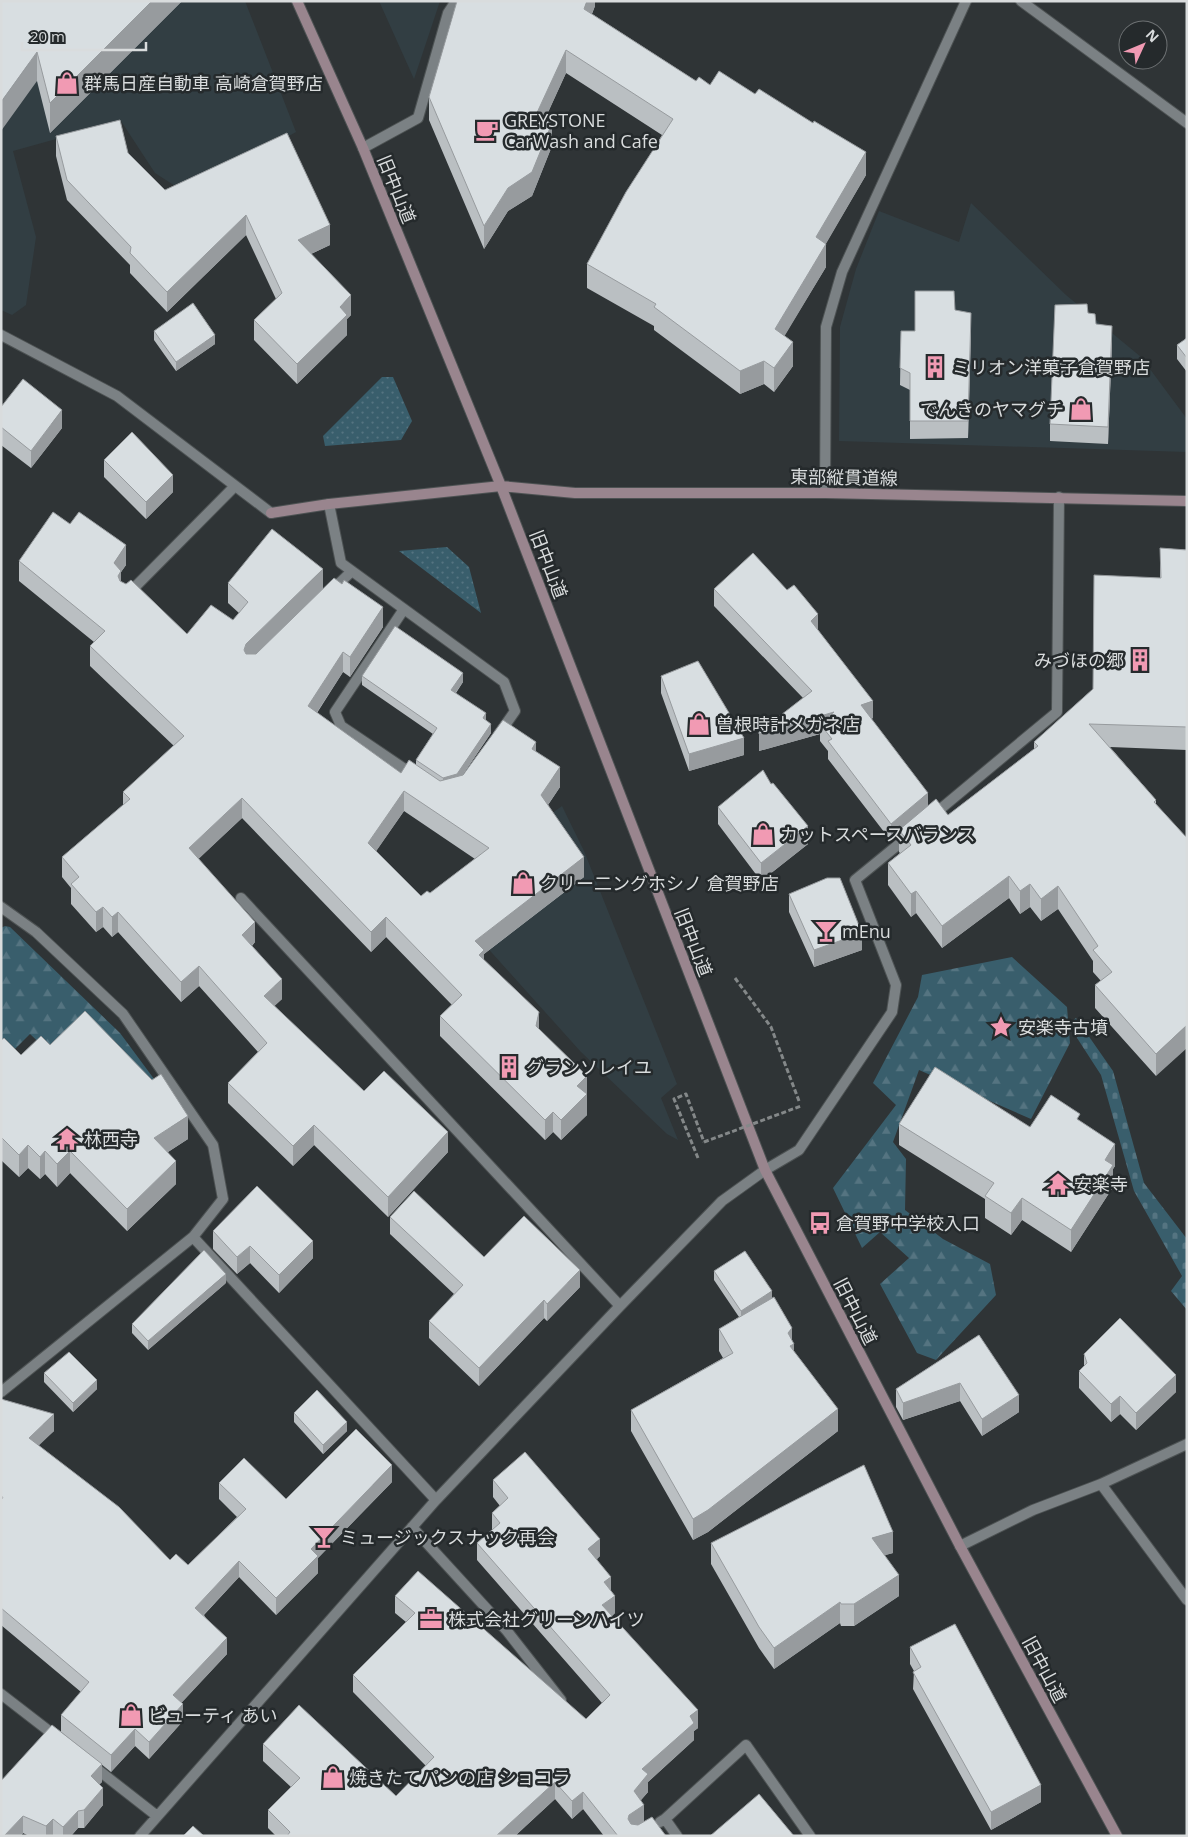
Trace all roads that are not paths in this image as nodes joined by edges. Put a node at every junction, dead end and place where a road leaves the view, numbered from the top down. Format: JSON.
{"nodes":[{"id":1,"x":297,"y":1,"type":"edge"},
{"id":2,"x":456,"y":1,"type":"edge"},
{"id":3,"x":966,"y":1,"type":"edge"},
{"id":4,"x":1021,"y":1,"type":"edge"},
{"id":5,"x":1187,"y":123,"type":"edge"},
{"id":6,"x":363,"y":148,"type":"junction"},
{"id":7,"x":1,"y":335,"type":"edge"},
{"id":8,"x":235,"y":486,"type":"junction"},
{"id":9,"x":501,"y":486,"type":"junction"},
{"id":10,"x":825,"y":493,"type":"junction"},
{"id":11,"x":1059,"y":497,"type":"junction"},
{"id":12,"x":1187,"y":500,"type":"edge"},
{"id":13,"x":329,"y":504,"type":"junction"},
{"id":14,"x":271,"y":513,"type":"joint"},
{"id":15,"x":352,"y":571,"type":"junction"},
{"id":16,"x":125,"y":597,"type":"edge"},
{"id":17,"x":325,"y":597,"type":"edge"},
{"id":18,"x":404,"y":609,"type":"junction"},
{"id":19,"x":493,"y":742,"type":"edge"},
{"id":20,"x":426,"y":784,"type":"edge"},
{"id":21,"x":241,"y":898,"type":"dead end"},
{"id":22,"x":1,"y":907,"type":"edge"},
{"id":23,"x":765,"y":1170,"type":"junction"},
{"id":24,"x":193,"y":1237,"type":"junction"},
{"id":25,"x":620,"y":1306,"type":"junction"},
{"id":26,"x":1,"y":1392,"type":"edge"},
{"id":27,"x":1187,"y":1444,"type":"edge"},
{"id":28,"x":1101,"y":1484,"type":"junction"},
{"id":29,"x":436,"y":1500,"type":"junction"},
{"id":30,"x":412,"y":1527,"type":"junction"},
{"id":31,"x":960,"y":1546,"type":"junction"},
{"id":32,"x":1187,"y":1600,"type":"edge"},
{"id":33,"x":1,"y":1694,"type":"edge"},
{"id":34,"x":565,"y":1705,"type":"edge"},
{"id":35,"x":63,"y":1743,"type":"edge"},
{"id":36,"x":87,"y":1761,"type":"edge"},
{"id":37,"x":157,"y":1816,"type":"junction"},
{"id":38,"x":665,"y":1819,"type":"junction"},
{"id":39,"x":650,"y":1827,"type":"edge"},
{"id":40,"x":140,"y":1836,"type":"edge"},
{"id":41,"x":677,"y":1836,"type":"edge"},
{"id":42,"x":810,"y":1836,"type":"edge"},
{"id":43,"x":1117,"y":1836,"type":"edge"}],
"edges":[{"from":1,"to":6,"type":"main road","name":"旧中山道"},
{"from":2,"to":6,"type":"street"},
{"from":3,"to":10,"type":"street"},
{"from":4,"to":5,"type":"street"},
{"from":6,"to":9,"type":"main road","name":"旧中山道"},
{"from":7,"to":8,"type":"street"},
{"from":8,"to":14,"type":"street"},
{"from":8,"to":16,"type":"street"},
{"from":9,"to":10,"type":"main road","name":"東部縦貫道線"},
{"from":9,"to":13,"type":"main road","name":"東部縦貫道線"},
{"from":9,"to":23,"type":"main road","name":"旧中山道"},
{"from":10,"to":11,"type":"main road","name":"東部縦貫道線"},
{"from":11,"to":12,"type":"main road","name":"東部縦貫道線"},
{"from":11,"to":23,"type":"street"},
{"from":13,"to":14,"type":"main road","name":"東部縦貫道線"},
{"from":13,"to":15,"type":"street"},
{"from":15,"to":17,"type":"street"},
{"from":15,"to":18,"type":"street"},
{"from":18,"to":19,"type":"street"},
{"from":18,"to":20,"type":"street"},
{"from":21,"to":25,"type":"street"},
{"from":22,"to":24,"type":"street"},
{"from":23,"to":25,"type":"street"},
{"from":23,"to":31,"type":"main road","name":"旧中山道"},
{"from":24,"to":26,"type":"street"},
{"from":24,"to":29,"type":"street"},
{"from":25,"to":29,"type":"street"},
{"from":27,"to":28,"type":"street"},
{"from":28,"to":31,"type":"street"},
{"from":28,"to":32,"type":"street"},
{"from":29,"to":30,"type":"street"},
{"from":30,"to":34,"type":"street"},
{"from":30,"to":37,"type":"street"},
{"from":31,"to":43,"type":"main road","name":"旧中山道"},
{"from":33,"to":35,"type":"street"},
{"from":36,"to":37,"type":"street"},
{"from":37,"to":40,"type":"street"},
{"from":38,"to":39,"type":"street"},
{"from":38,"to":41,"type":"street"},
{"from":38,"to":42,"type":"street"}]}
